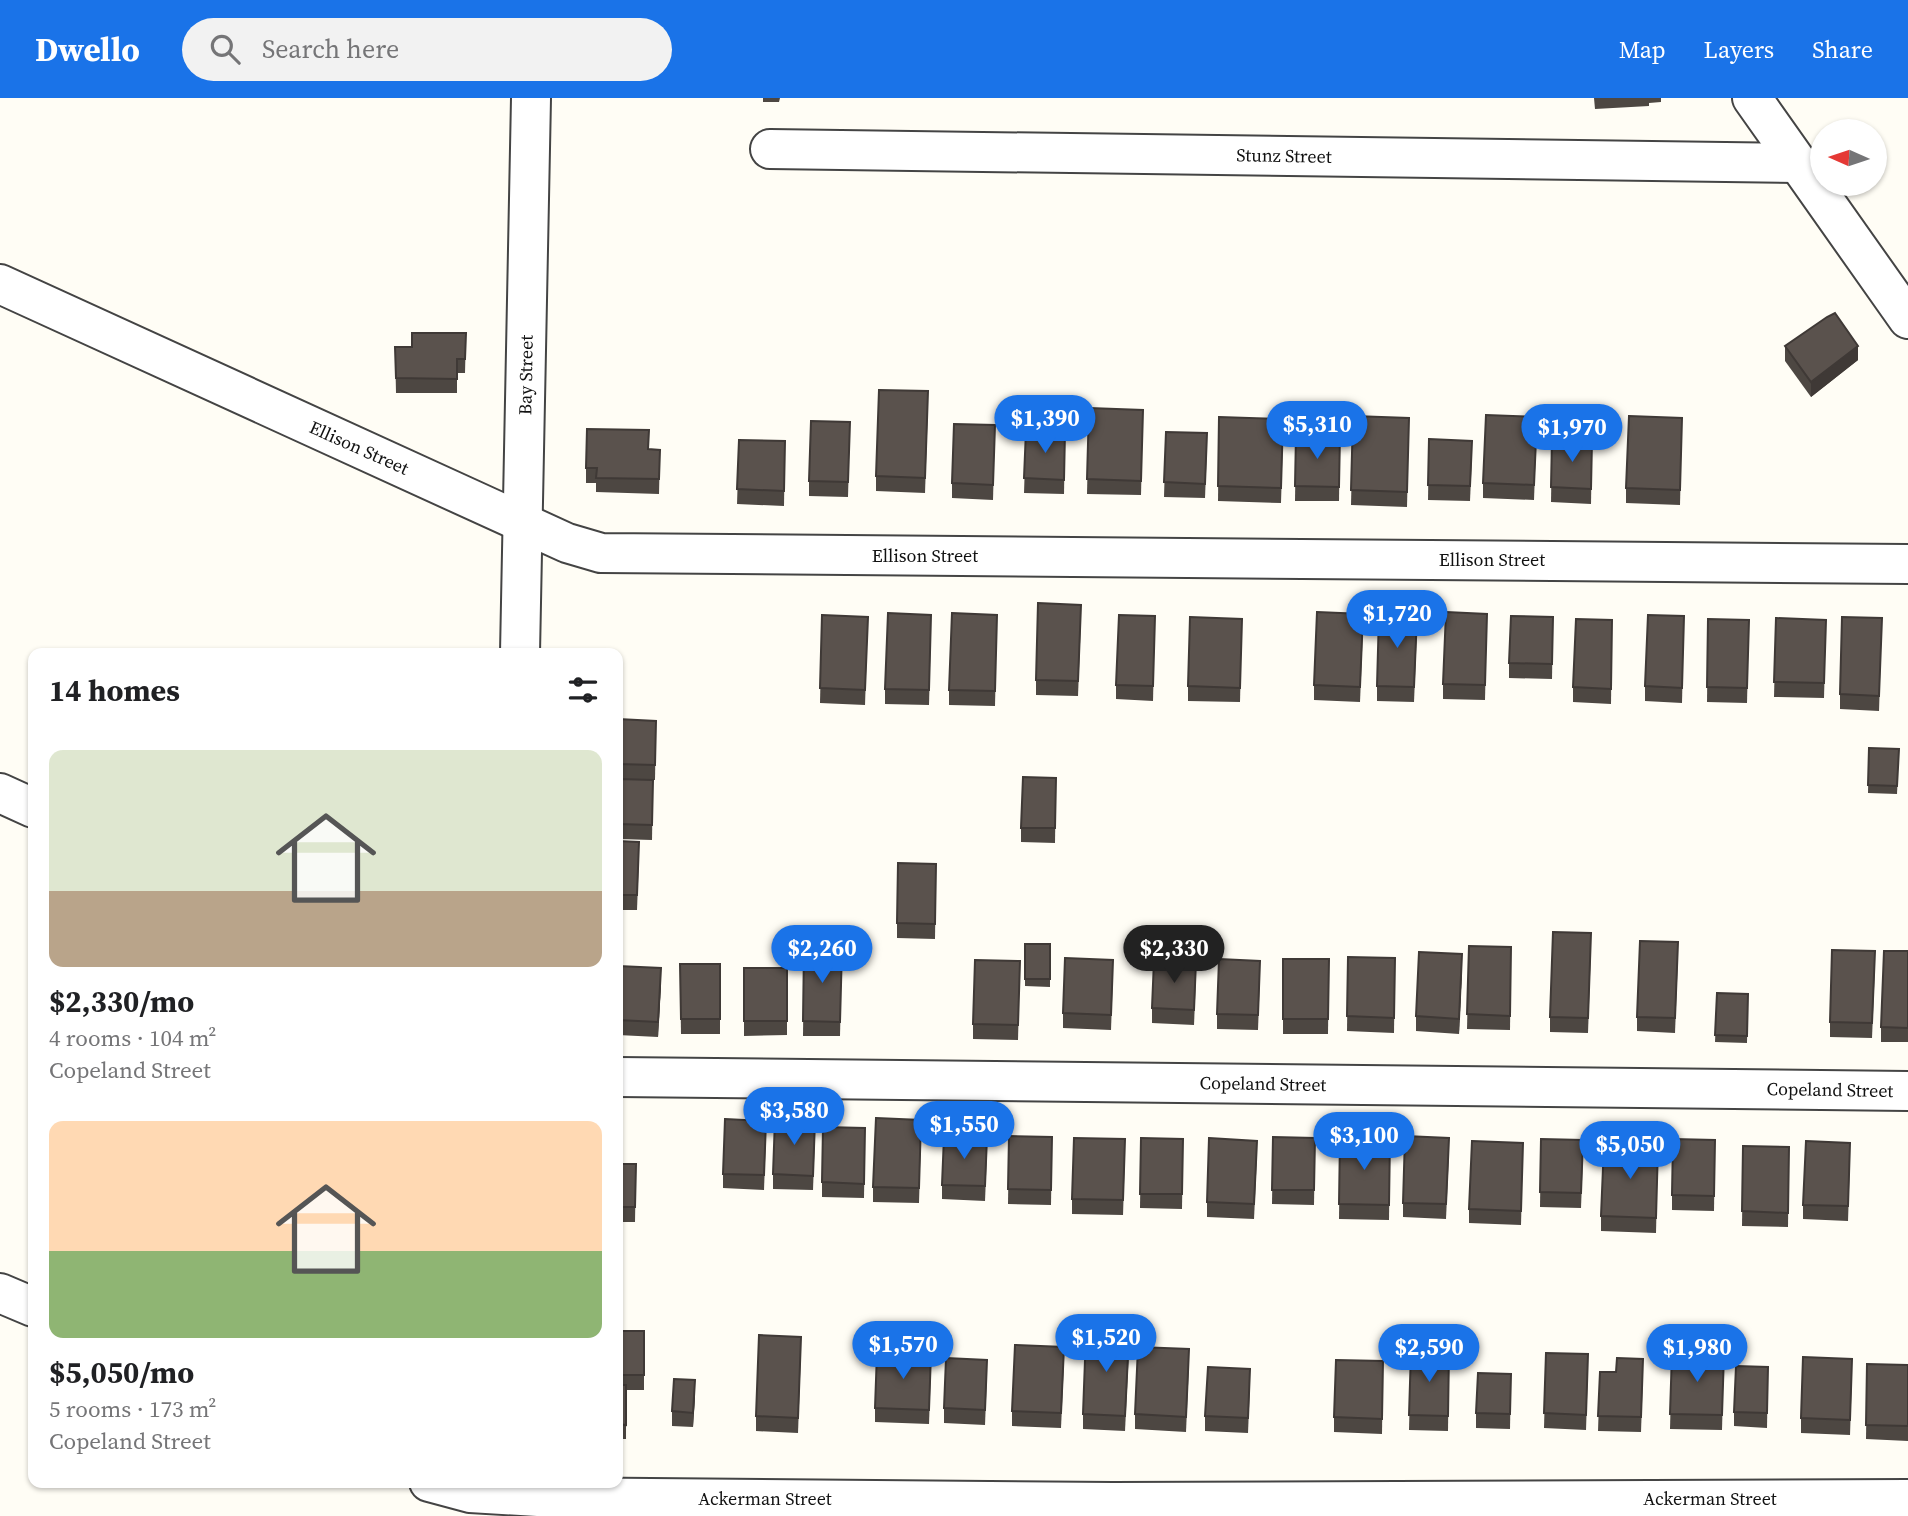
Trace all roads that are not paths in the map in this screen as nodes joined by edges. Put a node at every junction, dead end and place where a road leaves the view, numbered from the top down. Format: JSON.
{"nodes":[{"id":1,"x":531,"y":98,"type":"edge"},
{"id":2,"x":1752,"y":98,"type":"edge"},
{"id":3,"x":770,"y":149,"type":"dead end"},
{"id":4,"x":1798,"y":163,"type":"junction"},
{"id":5,"x":0,"y":285,"type":"edge"},
{"id":6,"x":1908,"y":319,"type":"edge"},
{"id":7,"x":523,"y":522,"type":"junction"},
{"id":8,"x":1908,"y":564,"type":"edge"},
{"id":9,"x":520,"y":648,"type":"edge"},
{"id":10,"x":0,"y":793,"type":"edge"},
{"id":11,"x":28,"y":806,"type":"edge"},
{"id":12,"x":623,"y":1077,"type":"edge"},
{"id":13,"x":1908,"y":1091,"type":"edge"},
{"id":14,"x":0,"y":1293,"type":"edge"},
{"id":15,"x":28,"y":1305,"type":"edge"},
{"id":16,"x":451,"y":1488,"type":"edge"},
{"id":17,"x":504,"y":1498,"type":"edge"},
{"id":18,"x":1908,"y":1499,"type":"edge"},
{"id":19,"x":1113,"y":1509,"type":"edge"}],
"edges":[{"from":1,"to":7,"type":"street","name":"Bay Street"},
{"from":2,"to":4,"type":"street"},
{"from":3,"to":4,"type":"street","name":"Stunz Street"},
{"from":4,"to":6,"type":"street"},
{"from":5,"to":7,"type":"street","name":"Ellison Street"},
{"from":7,"to":8,"type":"street","name":"Ellison Street"},
{"from":7,"to":9,"type":"street","name":"Bay Street"},
{"from":10,"to":11,"type":"street"},
{"from":12,"to":13,"type":"street","name":"Copeland Street"},
{"from":14,"to":15,"type":"street"},
{"from":16,"to":17,"type":"street","name":"Ackerman Street"},
{"from":17,"to":19,"type":"street","name":"Ackerman Street"},
{"from":18,"to":19,"type":"street","name":"Ackerman Street"}]}
